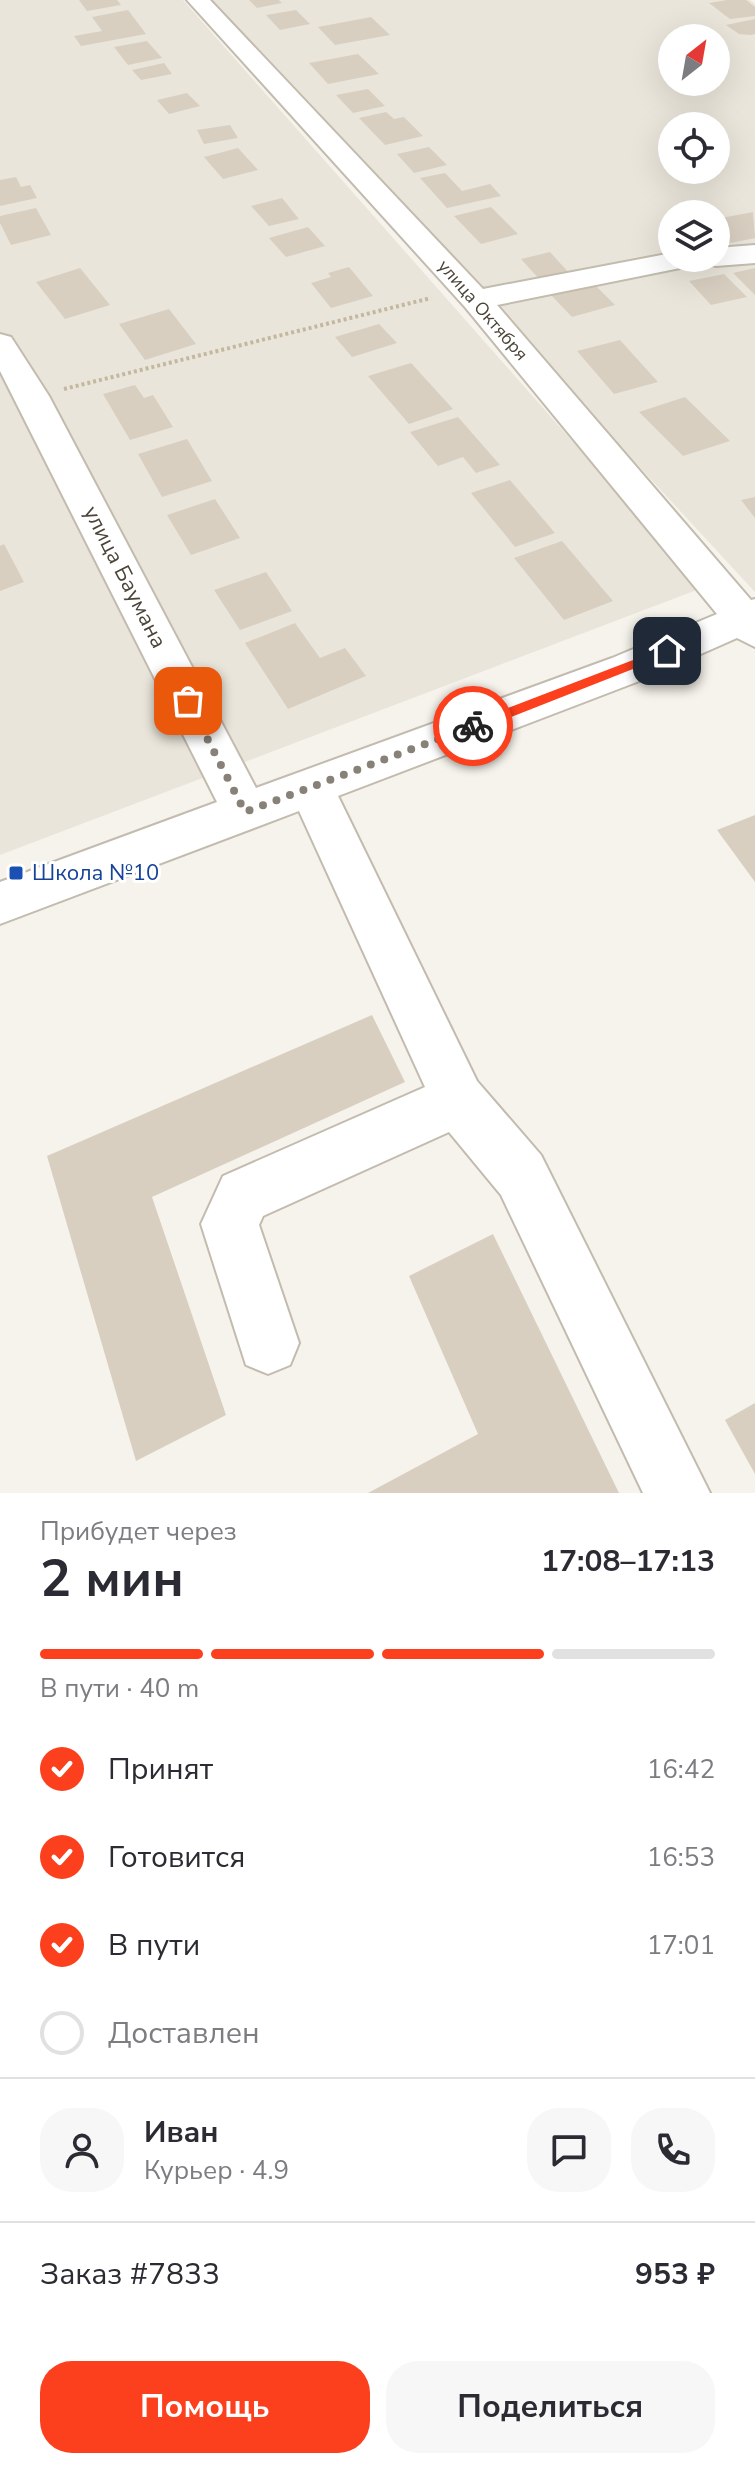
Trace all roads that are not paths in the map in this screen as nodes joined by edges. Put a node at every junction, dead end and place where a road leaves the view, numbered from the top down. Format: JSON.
{"nodes":[{"id":1,"x":198,"y":0,"type":"edge"},
{"id":2,"x":755,"y":254,"type":"edge"},
{"id":3,"x":730,"y":256,"type":"edge"},
{"id":4,"x":658,"y":264,"type":"edge"},
{"id":5,"x":471,"y":295,"type":"junction"},
{"id":6,"x":0,"y":344,"type":"edge"},
{"id":7,"x":16,"y":401,"type":"edge"},
{"id":8,"x":751,"y":621,"type":"edge"},
{"id":9,"x":311,"y":787,"type":"junction"},
{"id":10,"x":245,"y":812,"type":"junction"},
{"id":11,"x":0,"y":903,"type":"edge"},
{"id":12,"x":458,"y":1100,"type":"junction"},
{"id":13,"x":268,"y":1343,"type":"dead end"},
{"id":14,"x":677,"y":1493,"type":"edge"}],
"edges":[{"from":1,"to":5,"type":"street","name":"улица Октября"},
{"from":2,"to":3,"type":"street"},
{"from":4,"to":5,"type":"street"},
{"from":5,"to":8,"type":"street","name":"улица Октября"},
{"from":6,"to":7,"type":"street","name":"улица Баумана"},
{"from":7,"to":10,"type":"street","name":"улица Баумана"},
{"from":8,"to":9,"type":"street"},
{"from":9,"to":10,"type":"street"},
{"from":9,"to":12,"type":"street"},
{"from":10,"to":11,"type":"street"},
{"from":12,"to":13,"type":"street"},
{"from":12,"to":14,"type":"street"}]}
